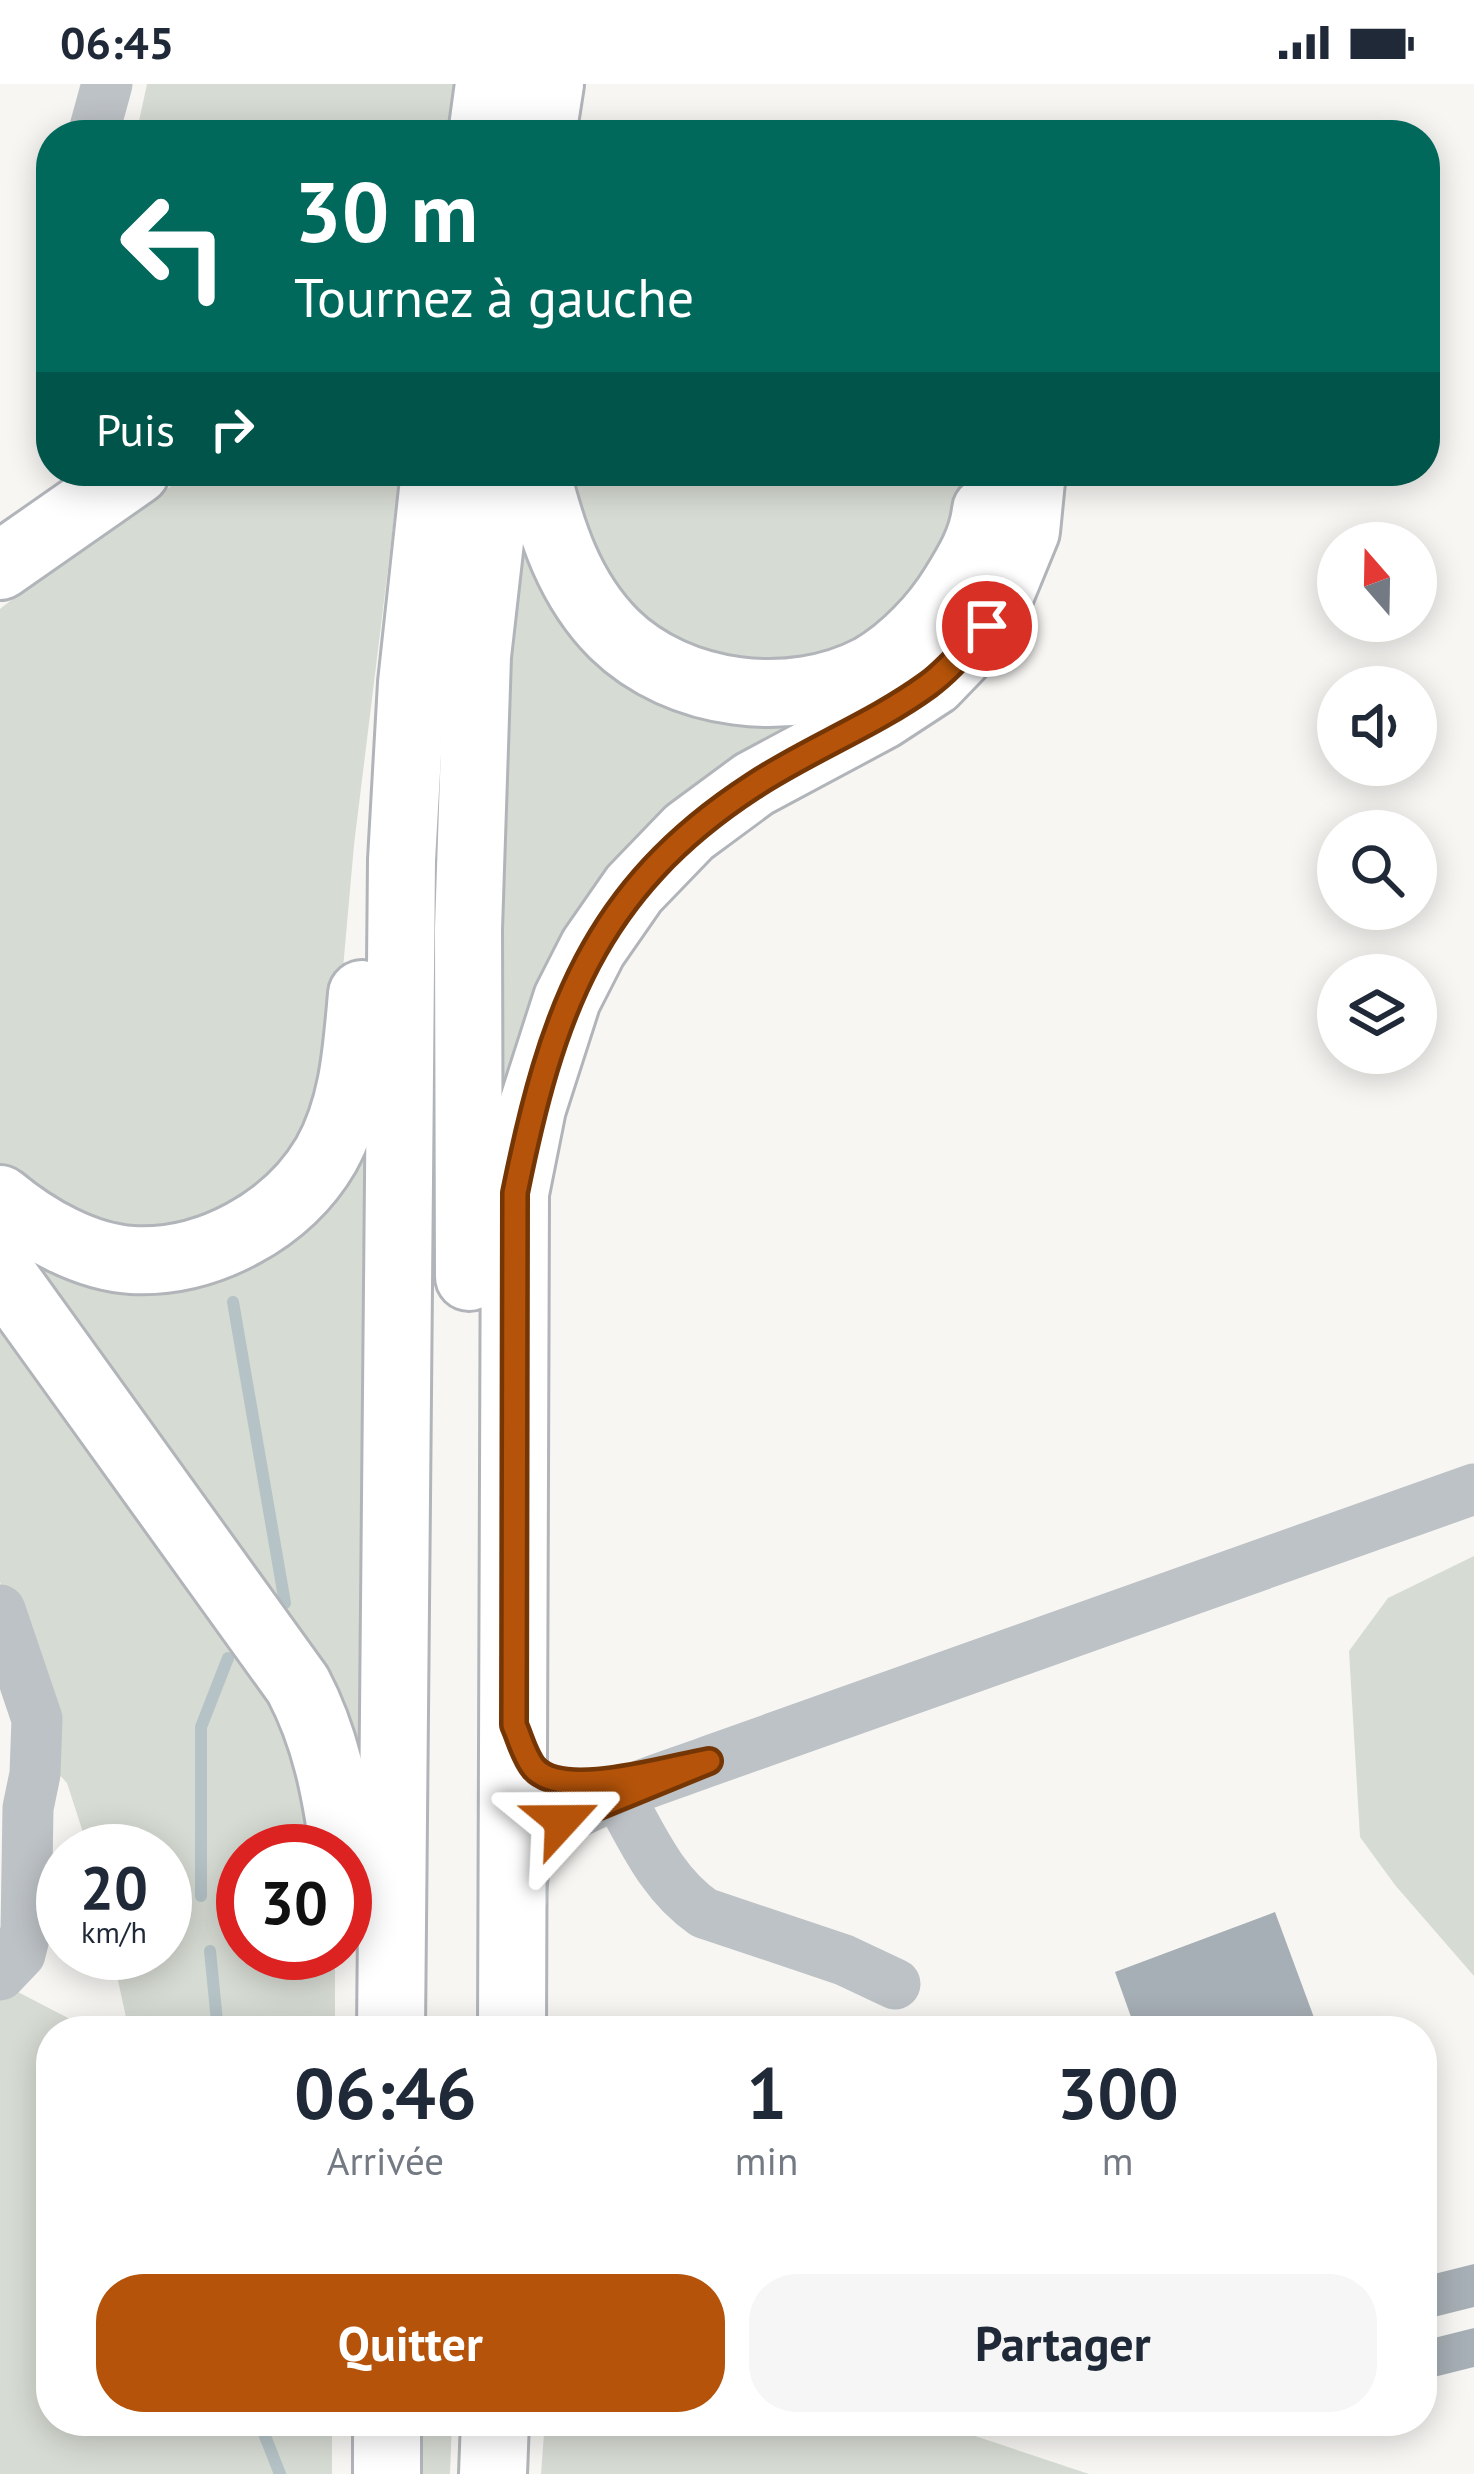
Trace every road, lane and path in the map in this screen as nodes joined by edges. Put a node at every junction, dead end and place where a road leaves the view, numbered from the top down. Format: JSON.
{"nodes":[{"id":1,"x":107,"y":84,"type":"edge"},
{"id":2,"x":489,"y":84,"type":"edge"},
{"id":3,"x":550,"y":84,"type":"edge"},
{"id":4,"x":97,"y":120,"type":"edge"},
{"id":5,"x":484,"y":120,"type":"edge"},
{"id":6,"x":544,"y":120,"type":"edge"},
{"id":7,"x":115,"y":486,"type":"edge"},
{"id":8,"x":433,"y":486,"type":"edge"},
{"id":9,"x":496,"y":486,"type":"edge"},
{"id":10,"x":540,"y":486,"type":"edge"},
{"id":11,"x":987,"y":486,"type":"edge"},
{"id":12,"x":1030,"y":486,"type":"edge"},
{"id":13,"x":0,"y":566,"type":"edge"},
{"id":14,"x":412,"y":683,"type":"junction"},
{"id":15,"x":0,"y":1199,"type":"edge"},
{"id":16,"x":0,"y":1271,"type":"edge"},
{"id":17,"x":1474,"y":1489,"type":"edge"},
{"id":18,"x":0,"y":1610,"type":"edge"},
{"id":19,"x":514,"y":1725,"type":"junction"},
{"id":20,"x":709,"y":1761,"type":"junction"},
{"id":21,"x":619,"y":1796,"type":"junction"},
{"id":22,"x":340,"y":1824,"type":"edge"},
{"id":23,"x":515,"y":1960,"type":"junction"},
{"id":24,"x":0,"y":1975,"type":"edge"},
{"id":25,"x":358,"y":1980,"type":"edge"},
{"id":26,"x":895,"y":1984,"type":"dead end"},
{"id":27,"x":361,"y":2016,"type":"edge"},
{"id":28,"x":391,"y":2016,"type":"edge"},
{"id":29,"x":472,"y":2016,"type":"edge"},
{"id":30,"x":513,"y":2016,"type":"edge"},
{"id":31,"x":387,"y":2436,"type":"edge"},
{"id":32,"x":474,"y":2436,"type":"edge"},
{"id":33,"x":495,"y":2436,"type":"edge"},
{"id":34,"x":387,"y":2474,"type":"edge"},
{"id":35,"x":475,"y":2474,"type":"edge"},
{"id":36,"x":493,"y":2474,"type":"edge"}],
"edges":[{"from":1,"to":4,"type":"street"},
{"from":2,"to":5,"type":"highway"},
{"from":3,"to":6,"type":"highway"},
{"from":7,"to":13,"type":"highway"},
{"from":8,"to":14,"type":"highway"},
{"from":9,"to":29,"type":"highway"},
{"from":10,"to":11,"type":"highway"},
{"from":12,"to":19,"type":"highway"},
{"from":14,"to":15,"type":"highway"},
{"from":14,"to":28,"type":"highway"},
{"from":16,"to":22,"type":"highway"},
{"from":17,"to":20,"type":"street"},
{"from":18,"to":24,"type":"street"},
{"from":19,"to":20,"type":"street"},
{"from":19,"to":23,"type":"highway"},
{"from":20,"to":21,"type":"street"},
{"from":21,"to":23,"type":"street"},
{"from":21,"to":26,"type":"street"},
{"from":23,"to":30,"type":"highway"},
{"from":25,"to":27,"type":"highway"},
{"from":31,"to":34,"type":"highway"},
{"from":32,"to":35,"type":"highway"},
{"from":33,"to":36,"type":"highway"}]}
